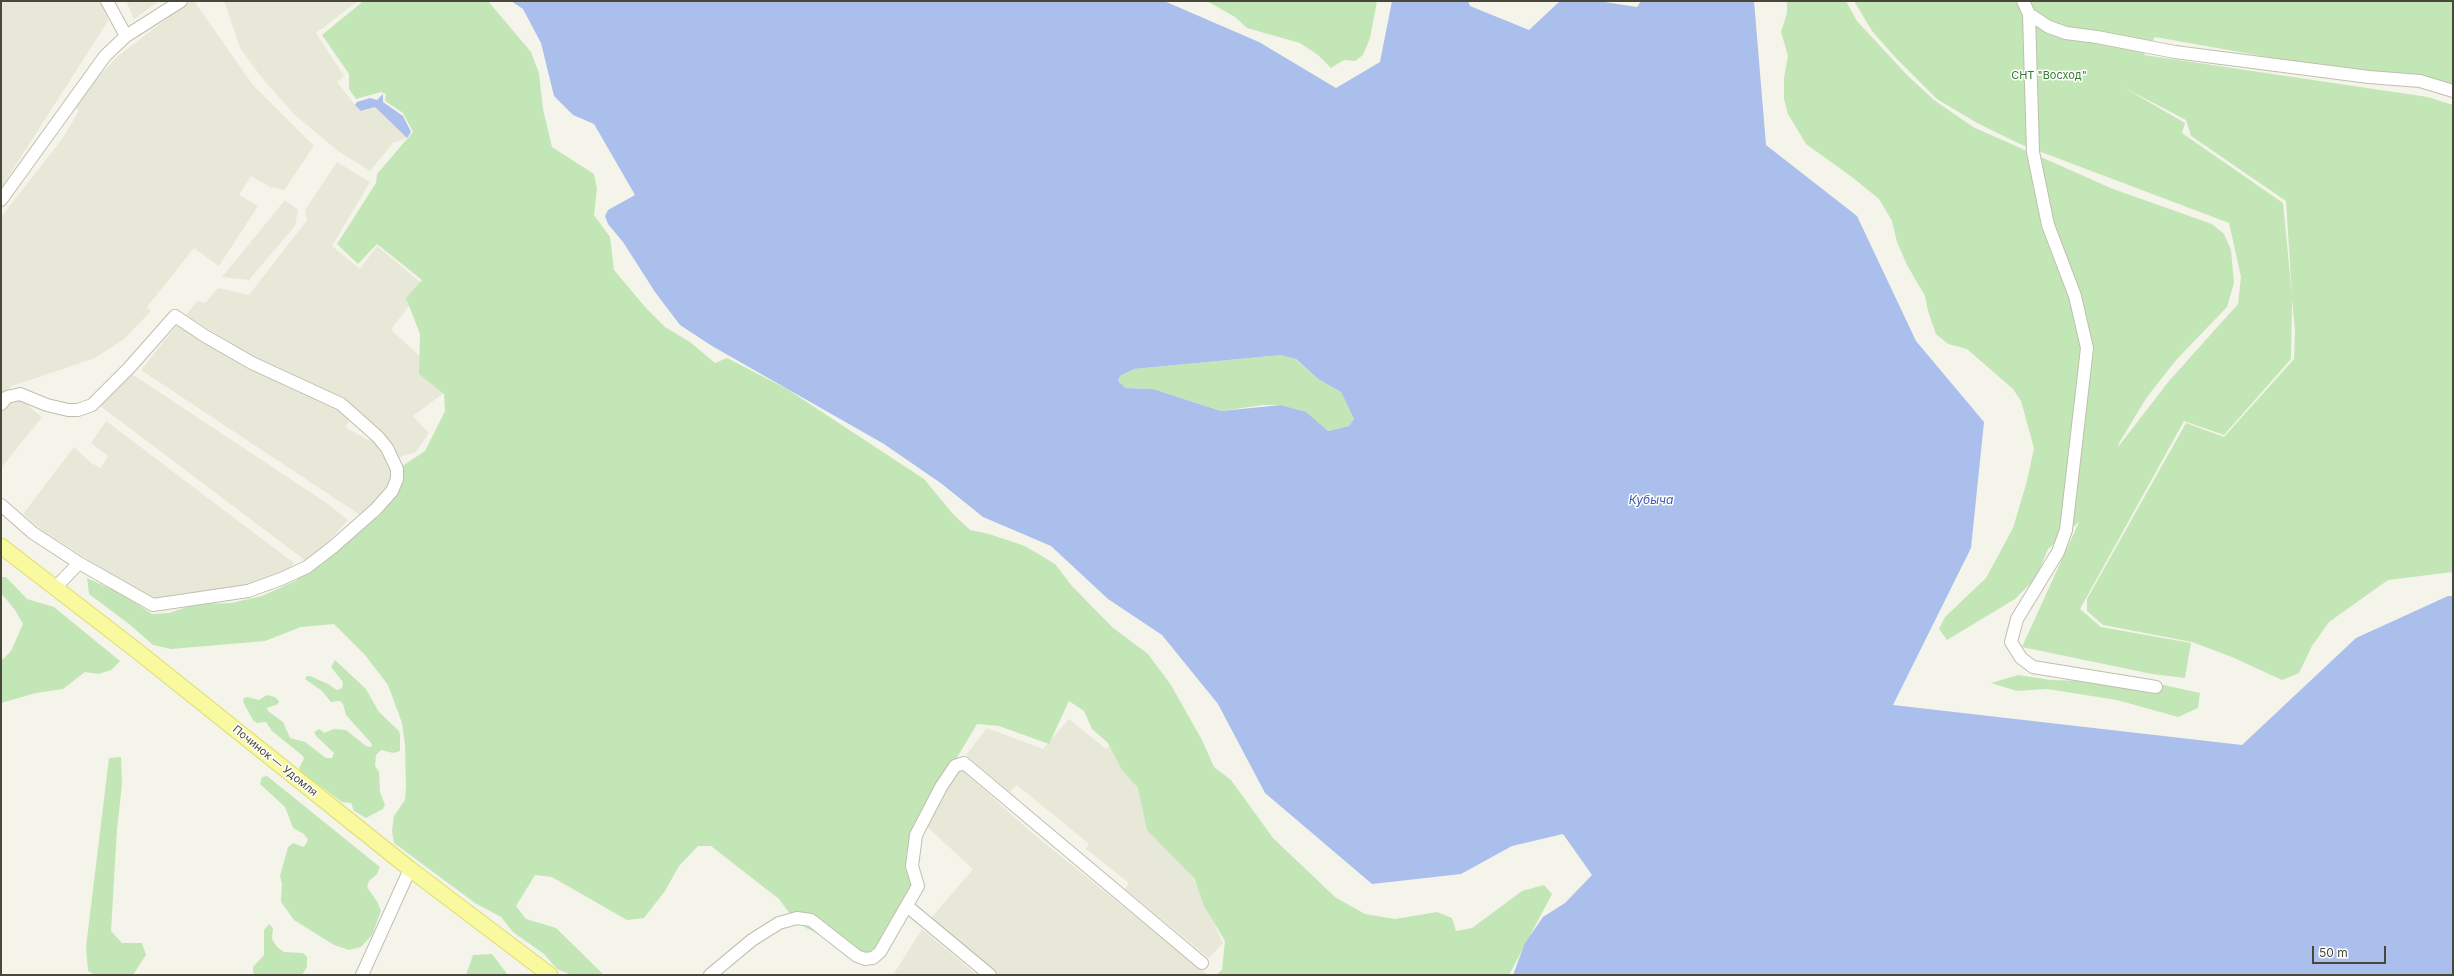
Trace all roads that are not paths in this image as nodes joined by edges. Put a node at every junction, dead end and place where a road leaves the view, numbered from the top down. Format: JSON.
{"nodes":[{"id":1,"x":107,"y":1,"type":"edge"},
{"id":2,"x":181,"y":1,"type":"edge"},
{"id":3,"x":2023,"y":1,"type":"edge"},
{"id":4,"x":2029,"y":14,"type":"junction"},
{"id":5,"x":126,"y":36,"type":"junction"},
{"id":6,"x":2453,"y":91,"type":"edge"},
{"id":7,"x":1,"y":200,"type":"edge"},
{"id":8,"x":1,"y":404,"type":"edge"},
{"id":9,"x":1,"y":505,"type":"edge"},
{"id":10,"x":1,"y":546,"type":"edge"},
{"id":11,"x":79,"y":563,"type":"junction"},
{"id":12,"x":55,"y":588,"type":"junction"},
{"id":13,"x":2156,"y":687,"type":"dead end"},
{"id":14,"x":410,"y":869,"type":"junction"},
{"id":15,"x":907,"y":906,"type":"junction"},
{"id":16,"x":1202,"y":963,"type":"dead end"},
{"id":17,"x":362,"y":975,"type":"edge"},
{"id":18,"x":550,"y":975,"type":"edge"},
{"id":19,"x":710,"y":975,"type":"edge"},
{"id":20,"x":990,"y":975,"type":"edge"}],
"edges":[{"from":1,"to":5,"type":"street"},
{"from":2,"to":5,"type":"street"},
{"from":3,"to":4,"type":"street"},
{"from":4,"to":6,"type":"street"},
{"from":4,"to":13,"type":"street"},
{"from":5,"to":7,"type":"street"},
{"from":8,"to":11,"type":"street"},
{"from":9,"to":11,"type":"street"},
{"from":10,"to":12,"type":"main road","name":"Починок — Удомля"},
{"from":11,"to":12,"type":"street"},
{"from":12,"to":14,"type":"main road","name":"Починок — Удомля"},
{"from":14,"to":17,"type":"street"},
{"from":14,"to":18,"type":"main road","name":"Починок — Удомля"},
{"from":15,"to":16,"type":"street"},
{"from":15,"to":19,"type":"street"},
{"from":15,"to":20,"type":"street"}]}
